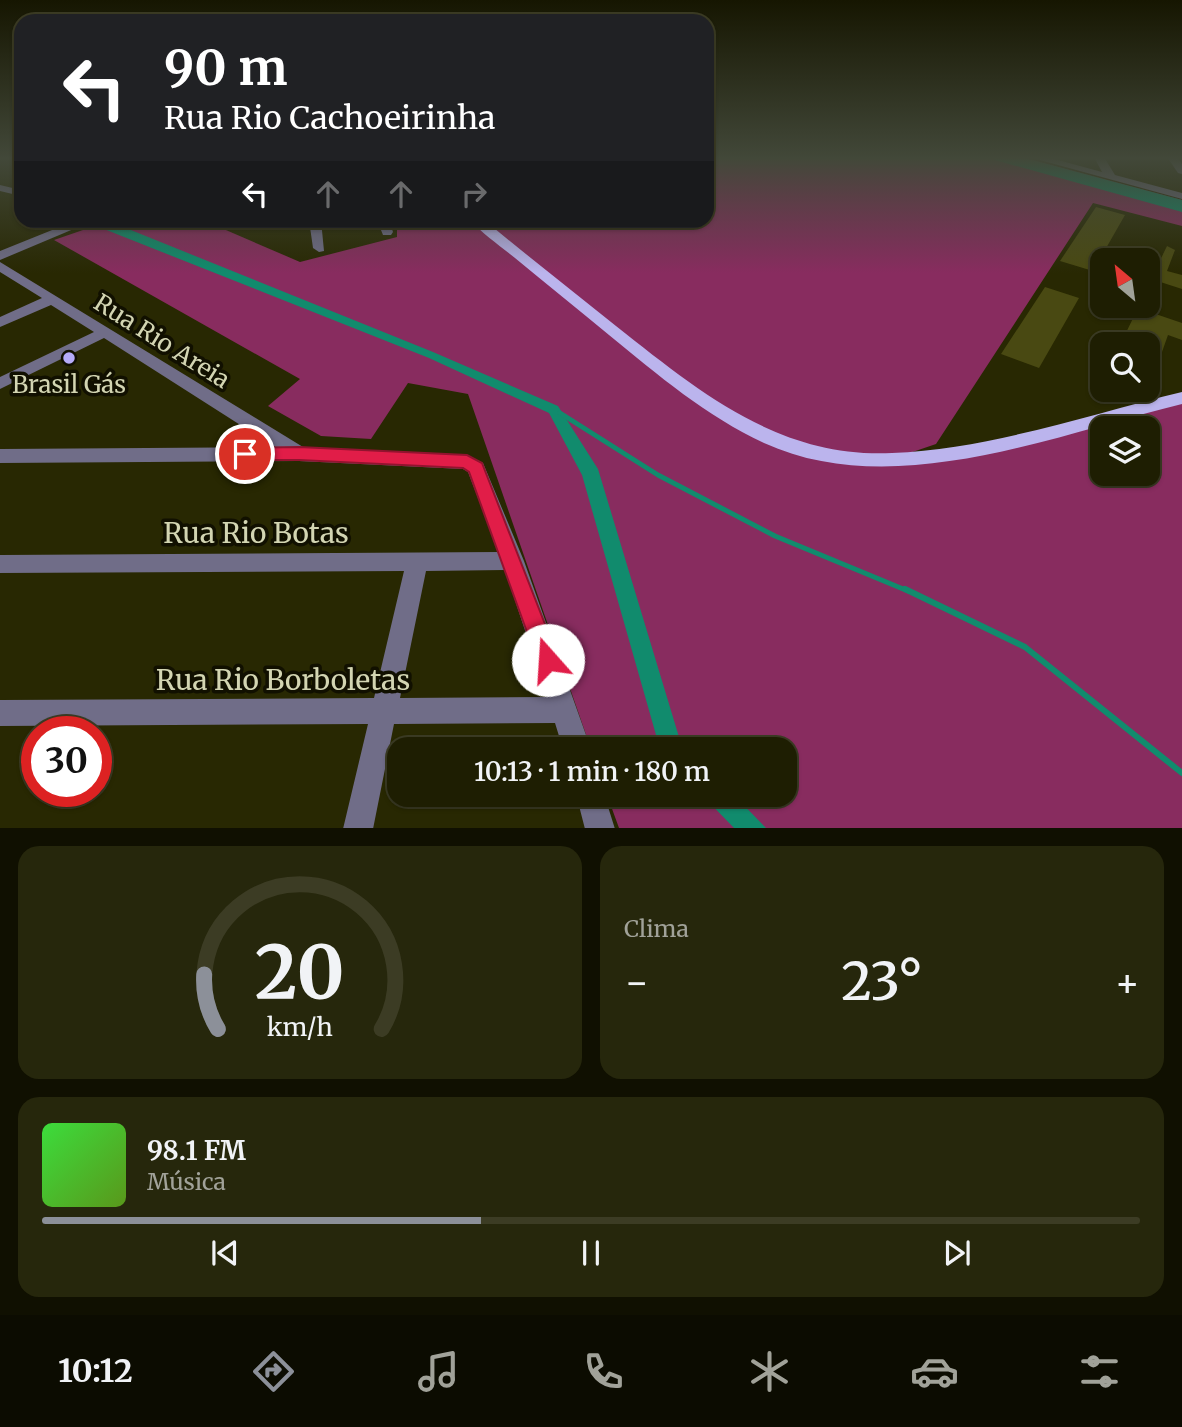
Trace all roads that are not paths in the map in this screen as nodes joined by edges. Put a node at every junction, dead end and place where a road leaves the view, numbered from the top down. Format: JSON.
{"nodes":[{"id":1,"x":66,"y":228,"type":"edge"},
{"id":2,"x":316,"y":228,"type":"edge"},
{"id":3,"x":486,"y":228,"type":"edge"},
{"id":4,"x":60,"y":230,"type":"junction"},
{"id":5,"x":0,"y":245,"type":"edge"},
{"id":6,"x":319,"y":248,"type":"dead end"},
{"id":7,"x":0,"y":256,"type":"edge"},
{"id":8,"x":0,"y":266,"type":"edge"},
{"id":9,"x":52,"y":299,"type":"junction"},
{"id":10,"x":0,"y":323,"type":"edge"},
{"id":11,"x":105,"y":332,"type":"junction"},
{"id":12,"x":0,"y":384,"type":"edge"},
{"id":13,"x":1182,"y":398,"type":"edge"},
{"id":14,"x":299,"y":454,"type":"junction"},
{"id":15,"x":0,"y":456,"type":"edge"},
{"id":16,"x":417,"y":561,"type":"junction"},
{"id":17,"x":513,"y":561,"type":"junction"},
{"id":18,"x":0,"y":564,"type":"edge"},
{"id":19,"x":565,"y":710,"type":"junction"},
{"id":20,"x":384,"y":711,"type":"junction"},
{"id":21,"x":0,"y":713,"type":"edge"},
{"id":22,"x":573,"y":737,"type":"edge"},
{"id":23,"x":594,"y":807,"type":"edge"},
{"id":24,"x":358,"y":828,"type":"edge"},
{"id":25,"x":600,"y":828,"type":"edge"}],
"edges":[{"from":1,"to":4,"type":"street"},
{"from":2,"to":6,"type":"street"},
{"from":3,"to":13,"type":"main road"},
{"from":4,"to":5,"type":"street"},
{"from":4,"to":7,"type":"street"},
{"from":8,"to":9,"type":"street","name":"Rua Rio Areia"},
{"from":9,"to":10,"type":"street"},
{"from":9,"to":11,"type":"street","name":"Rua Rio Areia"},
{"from":11,"to":12,"type":"street"},
{"from":11,"to":14,"type":"street","name":"Rua Rio Areia"},
{"from":14,"to":15,"type":"street"},
{"from":14,"to":17,"type":"street"},
{"from":16,"to":17,"type":"street","name":"Rua Rio Botas"},
{"from":16,"to":18,"type":"street","name":"Rua Rio Botas"},
{"from":16,"to":20,"type":"street"},
{"from":17,"to":19,"type":"street"},
{"from":19,"to":20,"type":"street","name":"Rua Rio Borboletas"},
{"from":19,"to":22,"type":"street"},
{"from":20,"to":21,"type":"street","name":"Rua Rio Borboletas"},
{"from":20,"to":24,"type":"street"},
{"from":23,"to":25,"type":"street"}]}
